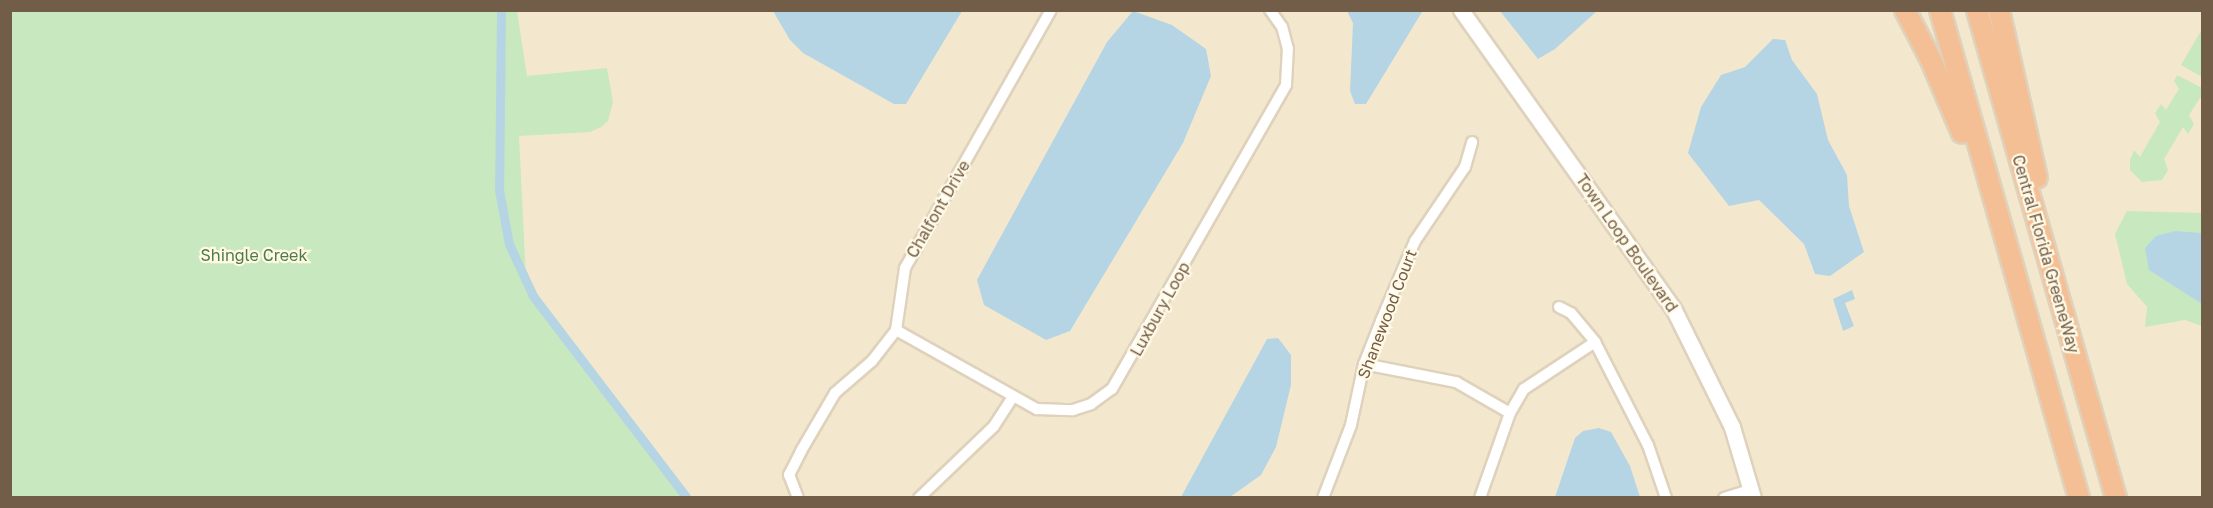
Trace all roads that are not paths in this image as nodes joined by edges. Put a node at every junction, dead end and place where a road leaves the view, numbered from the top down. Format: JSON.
{"nodes":[{"id":1,"x":1051,"y":10,"type":"edge"},
{"id":2,"x":1270,"y":10,"type":"edge"},
{"id":3,"x":1461,"y":10,"type":"edge"},
{"id":4,"x":1905,"y":10,"type":"edge"},
{"id":5,"x":1940,"y":10,"type":"edge"},
{"id":6,"x":1977,"y":10,"type":"edge"},
{"id":7,"x":1999,"y":10,"type":"edge"},
{"id":8,"x":1472,"y":142,"type":"dead end"},
{"id":9,"x":1560,"y":307,"type":"dead end"},
{"id":10,"x":896,"y":330,"type":"junction"},
{"id":11,"x":1594,"y":342,"type":"junction"},
{"id":12,"x":2072,"y":348,"type":"junction"},
{"id":13,"x":2038,"y":359,"type":"junction"},
{"id":14,"x":1364,"y":364,"type":"junction"},
{"id":15,"x":1013,"y":397,"type":"junction"},
{"id":16,"x":1510,"y":413,"type":"junction"},
{"id":17,"x":1751,"y":494,"type":"edge"},
{"id":18,"x":798,"y":498,"type":"edge"},
{"id":19,"x":919,"y":498,"type":"edge"},
{"id":20,"x":1323,"y":498,"type":"edge"},
{"id":21,"x":1480,"y":498,"type":"edge"},
{"id":22,"x":1666,"y":498,"type":"edge"},
{"id":23,"x":1724,"y":498,"type":"edge"},
{"id":24,"x":2079,"y":498,"type":"edge"},
{"id":25,"x":2116,"y":498,"type":"edge"}],
"edges":[{"from":1,"to":10,"type":"street","name":"Chalfont Drive"},
{"from":2,"to":15,"type":"street","name":"Luxbury Loop"},
{"from":3,"to":17,"type":"street","name":"Town Loop Boulevard"},
{"from":4,"to":13,"type":"highway"},
{"from":5,"to":13,"type":"highway"},
{"from":6,"to":12,"type":"highway","name":"Central Florida GreeneWay"},
{"from":7,"to":12,"type":"highway"},
{"from":8,"to":14,"type":"street","name":"Shanewood Court"},
{"from":9,"to":11,"type":"street"},
{"from":10,"to":15,"type":"street","name":"Luxbury Loop"},
{"from":10,"to":18,"type":"street","name":"Chalfont Drive"},
{"from":11,"to":16,"type":"street"},
{"from":11,"to":22,"type":"street"},
{"from":12,"to":25,"type":"highway","name":"Central Florida GreeneWay"},
{"from":13,"to":24,"type":"highway"},
{"from":14,"to":16,"type":"street"},
{"from":14,"to":20,"type":"street","name":"Shanewood Court"},
{"from":15,"to":19,"type":"street"},
{"from":16,"to":21,"type":"street"},
{"from":17,"to":23,"type":"street"}]}
